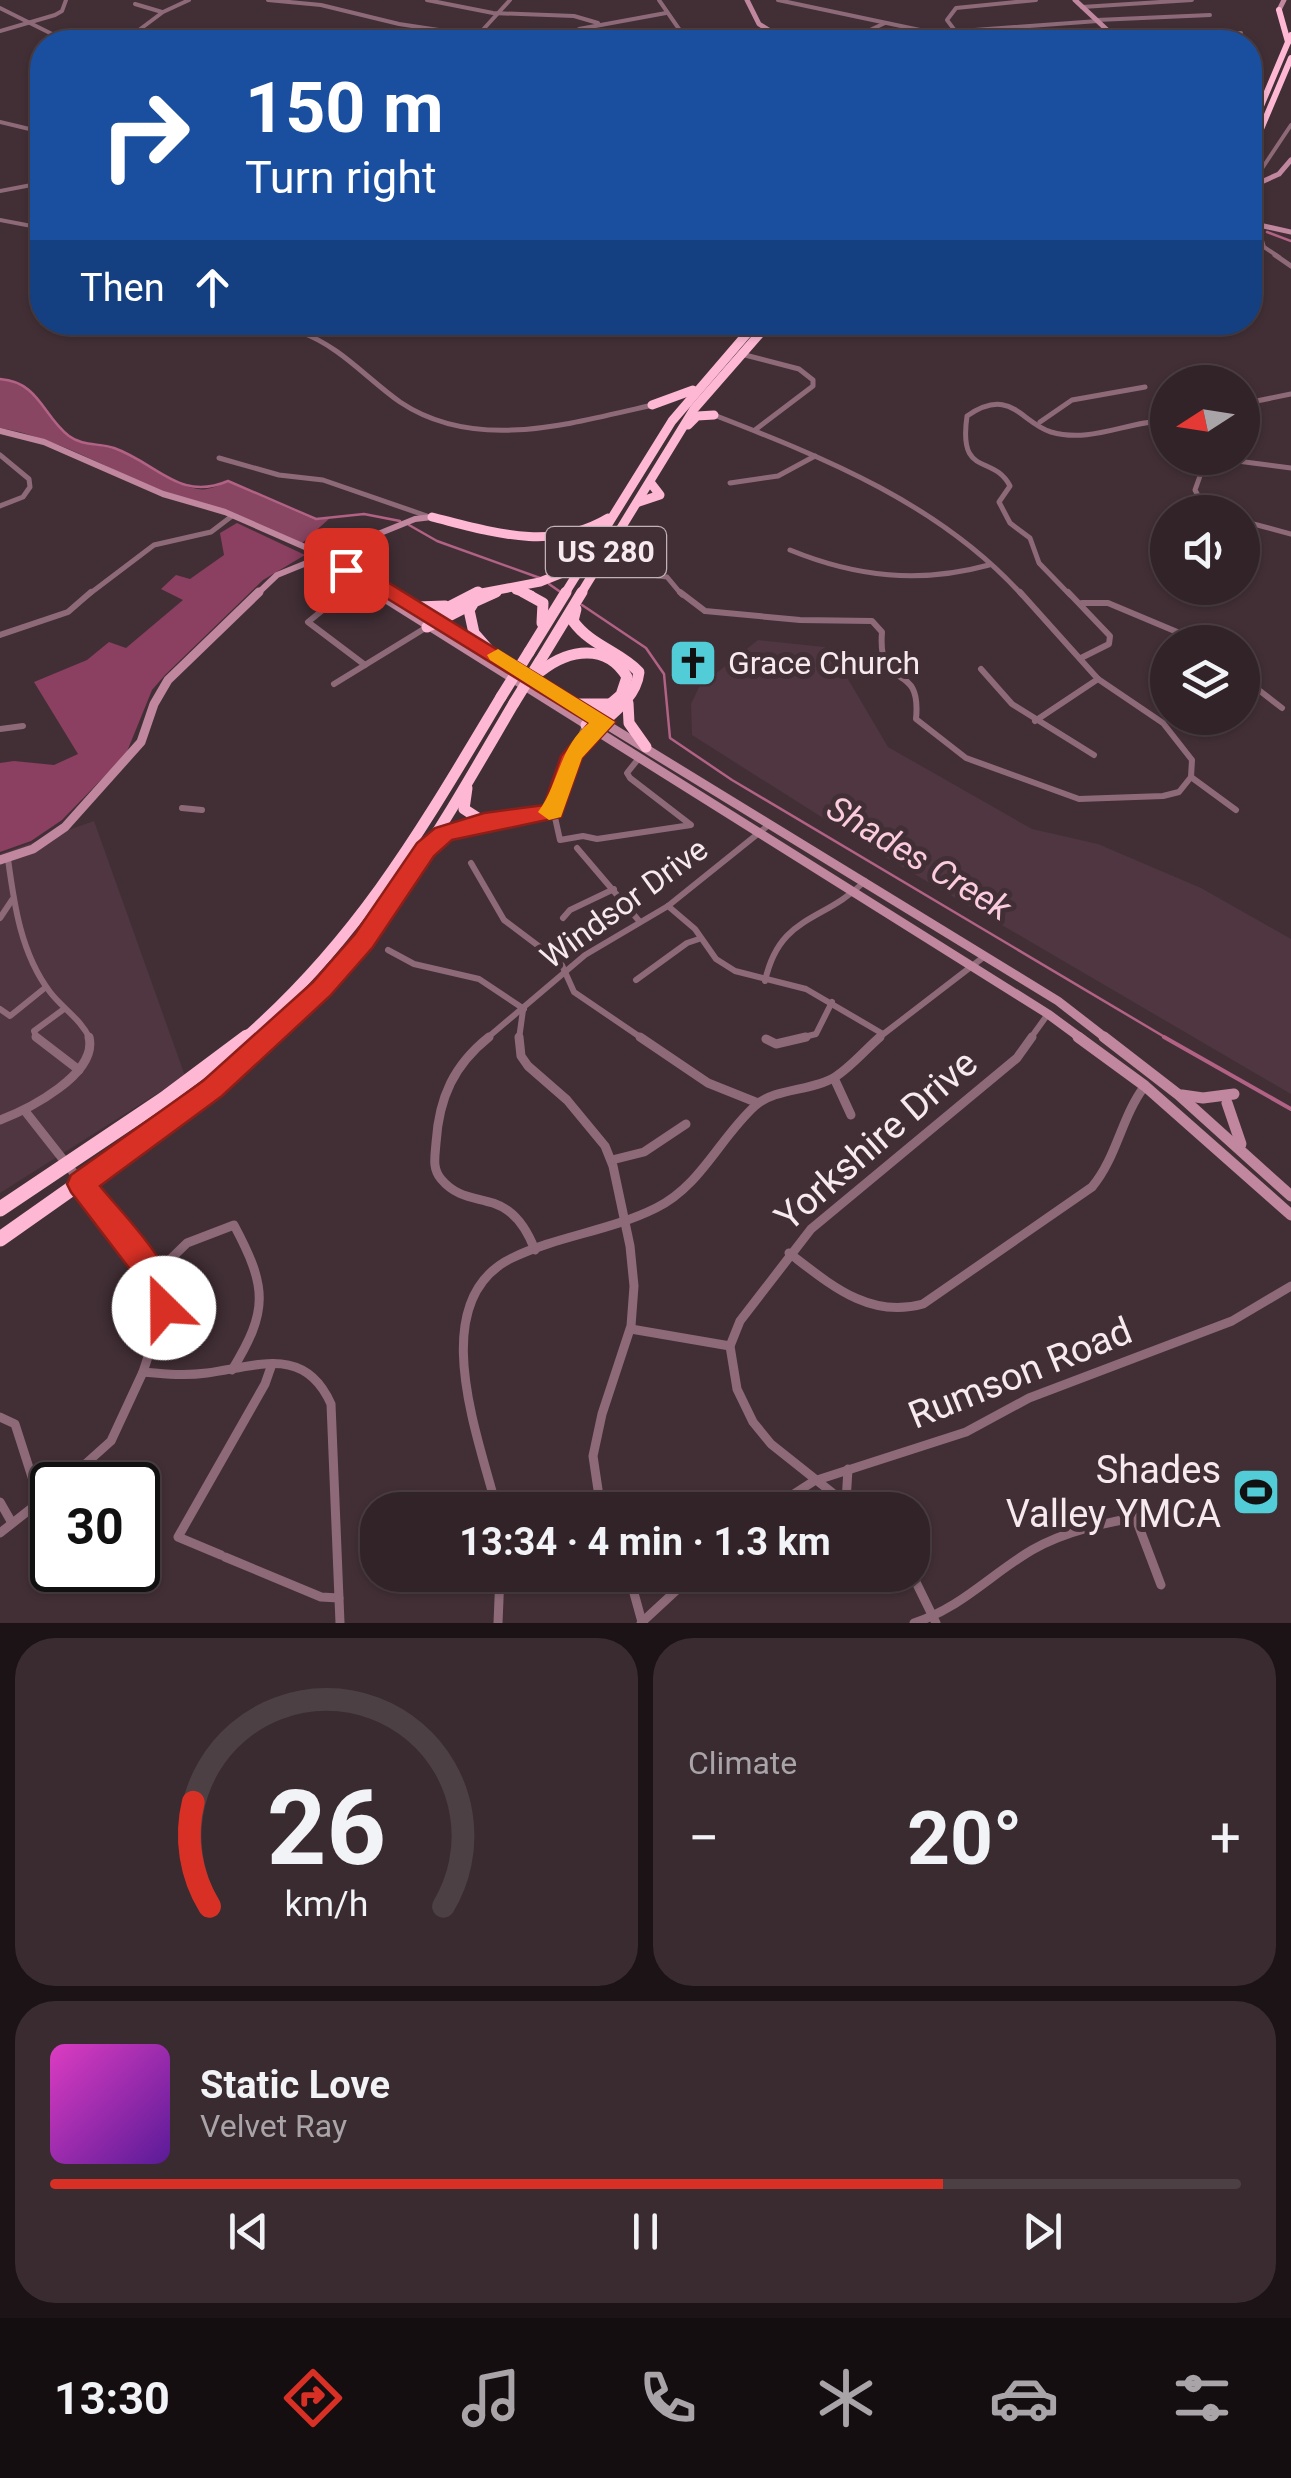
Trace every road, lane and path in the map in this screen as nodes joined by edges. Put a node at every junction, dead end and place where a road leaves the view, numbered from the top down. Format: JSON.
{"nodes":[{"id":1,"x":66,"y":0,"type":"edge"},
{"id":2,"x":189,"y":0,"type":"edge"},
{"id":3,"x":268,"y":0,"type":"edge"},
{"id":4,"x":428,"y":0,"type":"edge"},
{"id":5,"x":510,"y":0,"type":"edge"},
{"id":6,"x":659,"y":0,"type":"edge"},
{"id":7,"x":747,"y":0,"type":"edge"},
{"id":8,"x":778,"y":0,"type":"edge"},
{"id":9,"x":1036,"y":0,"type":"edge"},
{"id":10,"x":1075,"y":0,"type":"edge"},
{"id":11,"x":1192,"y":0,"type":"edge"},
{"id":12,"x":843,"y":2,"type":"dead end"},
{"id":13,"x":135,"y":4,"type":"dead end"},
{"id":14,"x":1281,"y":5,"type":"edge"},
{"id":15,"x":1082,"y":7,"type":"junction"},
{"id":16,"x":0,"y":8,"type":"edge"},
{"id":17,"x":835,"y":10,"type":"junction"},
{"id":18,"x":163,"y":12,"type":"junction"},
{"id":19,"x":492,"y":13,"type":"junction"},
{"id":20,"x":666,"y":13,"type":"junction"},
{"id":21,"x":1291,"y":14,"type":"edge"},
{"id":22,"x":1210,"y":15,"type":"dead end"},
{"id":23,"x":1098,"y":21,"type":"junction"},
{"id":24,"x":30,"y":23,"type":"junction"},
{"id":25,"x":885,"y":23,"type":"junction"},
{"id":26,"x":598,"y":24,"type":"junction"},
{"id":27,"x":579,"y":29,"type":"dead end"},
{"id":28,"x":44,"y":30,"type":"edge"},
{"id":29,"x":139,"y":30,"type":"edge"},
{"id":30,"x":445,"y":30,"type":"edge"},
{"id":31,"x":486,"y":30,"type":"edge"},
{"id":32,"x":681,"y":30,"type":"edge"},
{"id":33,"x":769,"y":30,"type":"edge"},
{"id":34,"x":870,"y":30,"type":"edge"},
{"id":35,"x":912,"y":30,"type":"edge"},
{"id":36,"x":955,"y":30,"type":"edge"},
{"id":37,"x":992,"y":30,"type":"edge"},
{"id":38,"x":1107,"y":30,"type":"edge"},
{"id":39,"x":0,"y":31,"type":"edge"},
{"id":40,"x":1289,"y":38,"type":"edge"},
{"id":41,"x":1291,"y":58,"type":"edge"},
{"id":42,"x":1262,"y":103,"type":"edge"},
{"id":43,"x":1262,"y":107,"type":"edge"},
{"id":44,"x":0,"y":122,"type":"edge"},
{"id":45,"x":1291,"y":125,"type":"edge"},
{"id":46,"x":30,"y":129,"type":"edge"},
{"id":47,"x":1291,"y":160,"type":"edge"},
{"id":48,"x":1262,"y":169,"type":"edge"},
{"id":49,"x":1262,"y":181,"type":"edge"},
{"id":50,"x":30,"y":186,"type":"edge"},
{"id":51,"x":0,"y":190,"type":"edge"},
{"id":52,"x":0,"y":220,"type":"edge"},
{"id":53,"x":30,"y":226,"type":"edge"},
{"id":54,"x":1262,"y":226,"type":"edge"},
{"id":55,"x":1291,"y":232,"type":"edge"},
{"id":56,"x":1262,"y":244,"type":"edge"},
{"id":57,"x":1291,"y":266,"type":"edge"},
{"id":58,"x":305,"y":335,"type":"edge"},
{"id":59,"x":745,"y":335,"type":"edge"},
{"id":60,"x":758,"y":335,"type":"edge"},
{"id":61,"x":740,"y":354,"type":"junction"},
{"id":62,"x":1145,"y":387,"type":"dead end"},
{"id":63,"x":697,"y":388,"type":"junction"},
{"id":64,"x":1291,"y":394,"type":"edge"},
{"id":65,"x":704,"y":397,"type":"junction"},
{"id":66,"x":1260,"y":400,"type":"edge"},
{"id":67,"x":652,"y":405,"type":"junction"},
{"id":68,"x":682,"y":407,"type":"junction"},
{"id":69,"x":714,"y":415,"type":"junction"},
{"id":70,"x":672,"y":421,"type":"junction"},
{"id":71,"x":1150,"y":421,"type":"edge"},
{"id":72,"x":1040,"y":422,"type":"junction"},
{"id":73,"x":755,"y":430,"type":"junction"},
{"id":74,"x":0,"y":431,"type":"edge"},
{"id":75,"x":678,"y":435,"type":"junction"},
{"id":76,"x":816,"y":455,"type":"junction"},
{"id":77,"x":0,"y":456,"type":"edge"},
{"id":78,"x":219,"y":458,"type":"dead end"},
{"id":79,"x":1291,"y":468,"type":"edge"},
{"id":80,"x":657,"y":470,"type":"junction"},
{"id":81,"x":730,"y":484,"type":"dead end"},
{"id":82,"x":1198,"y":495,"type":"edge"},
{"id":83,"x":0,"y":506,"type":"edge"},
{"id":84,"x":618,"y":508,"type":"junction"},
{"id":85,"x":232,"y":516,"type":"junction"},
{"id":86,"x":432,"y":517,"type":"junction"},
{"id":87,"x":1260,"y":526,"type":"edge"},
{"id":88,"x":1291,"y":534,"type":"edge"},
{"id":89,"x":283,"y":538,"type":"joint"},
{"id":90,"x":790,"y":550,"type":"dead end"},
{"id":91,"x":321,"y":555,"type":"junction"},
{"id":92,"x":300,"y":563,"type":"junction"},
{"id":93,"x":336,"y":564,"type":"junction"},
{"id":94,"x":584,"y":564,"type":"junction"},
{"id":95,"x":990,"y":564,"type":"junction"},
{"id":96,"x":652,"y":576,"type":"dead end"},
{"id":97,"x":360,"y":580,"type":"junction"},
{"id":98,"x":581,"y":591,"type":"junction"},
{"id":99,"x":474,"y":602,"type":"junction"},
{"id":100,"x":1080,"y":603,"type":"junction"},
{"id":101,"x":454,"y":604,"type":"junction"},
{"id":102,"x":417,"y":607,"type":"junction"},
{"id":103,"x":434,"y":622,"type":"junction"},
{"id":104,"x":1160,"y":625,"type":"edge"},
{"id":105,"x":0,"y":636,"type":"edge"},
{"id":106,"x":537,"y":638,"type":"junction"},
{"id":107,"x":488,"y":649,"type":"junction"},
{"id":108,"x":615,"y":656,"type":"junction"},
{"id":109,"x":1081,"y":658,"type":"junction"},
{"id":110,"x":365,"y":665,"type":"junction"},
{"id":111,"x":540,"y":666,"type":"junction"},
{"id":112,"x":981,"y":668,"type":"dead end"},
{"id":113,"x":1098,"y":679,"type":"junction"},
{"id":114,"x":334,"y":684,"type":"dead end"},
{"id":115,"x":1260,"y":691,"type":"edge"},
{"id":116,"x":511,"y":702,"type":"junction"},
{"id":117,"x":615,"y":703,"type":"junction"},
{"id":118,"x":628,"y":703,"type":"junction"},
{"id":119,"x":576,"y":704,"type":"junction"},
{"id":120,"x":1282,"y":708,"type":"dead end"},
{"id":121,"x":1035,"y":721,"type":"junction"},
{"id":122,"x":595,"y":724,"type":"junction"},
{"id":123,"x":23,"y":726,"type":"dead end"},
{"id":124,"x":0,"y":729,"type":"edge"},
{"id":125,"x":642,"y":753,"type":"junction"},
{"id":126,"x":1094,"y":755,"type":"dead end"},
{"id":127,"x":1190,"y":757,"type":"joint"},
{"id":128,"x":471,"y":776,"type":"junction"},
{"id":129,"x":1190,"y":777,"type":"junction"},
{"id":130,"x":182,"y":808,"type":"dead end"},
{"id":131,"x":202,"y":810,"type":"dead end"},
{"id":132,"x":1236,"y":810,"type":"dead end"},
{"id":133,"x":553,"y":812,"type":"junction"},
{"id":134,"x":484,"y":822,"type":"junction"},
{"id":135,"x":770,"y":823,"type":"junction"},
{"id":136,"x":759,"y":833,"type":"junction"},
{"id":137,"x":577,"y":848,"type":"dead end"},
{"id":138,"x":426,"y":850,"type":"junction"},
{"id":139,"x":4,"y":860,"type":"edge"},
{"id":140,"x":471,"y":863,"type":"dead end"},
{"id":141,"x":866,"y":880,"type":"junction"},
{"id":142,"x":614,"y":889,"type":"junction"},
{"id":143,"x":855,"y":891,"type":"junction"},
{"id":144,"x":13,"y":899,"type":"junction"},
{"id":145,"x":668,"y":906,"type":"junction"},
{"id":146,"x":0,"y":918,"type":"edge"},
{"id":147,"x":563,"y":918,"type":"dead end"},
{"id":148,"x":640,"y":922,"type":"junction"},
{"id":149,"x":698,"y":939,"type":"junction"},
{"id":150,"x":388,"y":950,"type":"dead end"},
{"id":151,"x":986,"y":955,"type":"junction"},
{"id":152,"x":974,"y":964,"type":"junction"},
{"id":153,"x":565,"y":975,"type":"junction"},
{"id":154,"x":636,"y":980,"type":"dead end"},
{"id":155,"x":765,"y":981,"type":"junction"},
{"id":156,"x":46,"y":987,"type":"junction"},
{"id":157,"x":832,"y":1002,"type":"junction"},
{"id":158,"x":0,"y":1009,"type":"edge"},
{"id":159,"x":64,"y":1009,"type":"junction"},
{"id":160,"x":524,"y":1009,"type":"junction"},
{"id":161,"x":1048,"y":1014,"type":"junction"},
{"id":162,"x":883,"y":1034,"type":"junction"},
{"id":163,"x":766,"y":1039,"type":"dead end"},
{"id":164,"x":79,"y":1070,"type":"junction"},
{"id":165,"x":1155,"y":1076,"type":"junction"},
{"id":166,"x":834,"y":1078,"type":"junction"},
{"id":167,"x":1146,"y":1086,"type":"junction"},
{"id":168,"x":1180,"y":1095,"type":"junction"},
{"id":169,"x":758,"y":1103,"type":"junction"},
{"id":170,"x":24,"y":1111,"type":"junction"},
{"id":171,"x":851,"y":1116,"type":"dead end"},
{"id":172,"x":0,"y":1120,"type":"edge"},
{"id":173,"x":686,"y":1124,"type":"dead end"},
{"id":174,"x":1244,"y":1151,"type":"junction"},
{"id":175,"x":612,"y":1160,"type":"junction"},
{"id":176,"x":66,"y":1164,"type":"junction"},
{"id":177,"x":81,"y":1184,"type":"junction"},
{"id":178,"x":1290,"y":1194,"type":"edge"},
{"id":179,"x":0,"y":1209,"type":"edge"},
{"id":180,"x":1291,"y":1215,"type":"edge"},
{"id":181,"x":624,"y":1224,"type":"junction"},
{"id":182,"x":0,"y":1238,"type":"edge"},
{"id":183,"x":535,"y":1250,"type":"junction"},
{"id":184,"x":789,"y":1253,"type":"junction"},
{"id":185,"x":154,"y":1275,"type":"junction"},
{"id":186,"x":1291,"y":1286,"type":"edge"},
{"id":187,"x":631,"y":1329,"type":"junction"},
{"id":188,"x":730,"y":1346,"type":"junction"},
{"id":189,"x":272,"y":1362,"type":"junction"},
{"id":190,"x":232,"y":1371,"type":"junction"},
{"id":191,"x":144,"y":1372,"type":"junction"},
{"id":192,"x":0,"y":1417,"type":"edge"},
{"id":193,"x":88,"y":1462,"type":"edge"},
{"id":194,"x":848,"y":1469,"type":"junction"},
{"id":195,"x":30,"y":1471,"type":"edge"},
{"id":196,"x":814,"y":1481,"type":"junction"},
{"id":197,"x":492,"y":1492,"type":"edge"},
{"id":198,"x":596,"y":1492,"type":"edge"},
{"id":199,"x":797,"y":1492,"type":"edge"},
{"id":200,"x":830,"y":1492,"type":"edge"},
{"id":201,"x":849,"y":1492,"type":"edge"},
{"id":202,"x":0,"y":1502,"type":"edge"},
{"id":203,"x":30,"y":1510,"type":"edge"},
{"id":204,"x":1174,"y":1510,"type":"dead end"},
{"id":205,"x":1136,"y":1520,"type":"junction"},
{"id":206,"x":12,"y":1523,"type":"junction"},
{"id":207,"x":0,"y":1533,"type":"edge"},
{"id":208,"x":1161,"y":1585,"type":"dead end"},
{"id":209,"x":499,"y":1592,"type":"edge"},
{"id":210,"x":633,"y":1592,"type":"edge"},
{"id":211,"x":675,"y":1592,"type":"edge"},
{"id":212,"x":921,"y":1592,"type":"edge"},
{"id":213,"x":339,"y":1598,"type":"junction"},
{"id":214,"x":935,"y":1620,"type":"edge"},
{"id":215,"x":340,"y":1623,"type":"edge"},
{"id":216,"x":498,"y":1623,"type":"edge"},
{"id":217,"x":642,"y":1623,"type":"edge"},
{"id":218,"x":914,"y":1623,"type":"edge"}],
"edges":[{"from":1,"to":24,"type":"street"},
{"from":2,"to":18,"type":"street"},
{"from":3,"to":30,"type":"street"},
{"from":4,"to":19,"type":"street"},
{"from":5,"to":19,"type":"street"},
{"from":6,"to":20,"type":"street"},
{"from":7,"to":33,"type":"main road"},
{"from":8,"to":17,"type":"street"},
{"from":9,"to":36,"type":"street"},
{"from":10,"to":15,"type":"main road"},
{"from":11,"to":15,"type":"street"},
{"from":12,"to":17,"type":"street"},
{"from":13,"to":18,"type":"street"},
{"from":14,"to":21,"type":"highway"},
{"from":14,"to":40,"type":"highway"},
{"from":15,"to":23,"type":"main road"},
{"from":16,"to":24,"type":"street"},
{"from":17,"to":25,"type":"street"},
{"from":18,"to":29,"type":"street"},
{"from":19,"to":26,"type":"street"},
{"from":19,"to":31,"type":"street"},
{"from":20,"to":26,"type":"street"},
{"from":20,"to":32,"type":"street"},
{"from":22,"to":23,"type":"street"},
{"from":23,"to":37,"type":"street"},
{"from":23,"to":38,"type":"main road"},
{"from":24,"to":28,"type":"street"},
{"from":24,"to":39,"type":"street"},
{"from":25,"to":34,"type":"street"},
{"from":25,"to":35,"type":"street"},
{"from":26,"to":27,"type":"street"},
{"from":40,"to":42,"type":"highway"},
{"from":41,"to":43,"type":"highway"},
{"from":44,"to":46,"type":"street"},
{"from":45,"to":48,"type":"street"},
{"from":47,"to":49,"type":"main road"},
{"from":50,"to":51,"type":"street"},
{"from":52,"to":53,"type":"street"},
{"from":54,"to":55,"type":"main road"},
{"from":56,"to":57,"type":"street"},
{"from":58,"to":67,"type":"street"},
{"from":59,"to":63,"type":"highway","number":"US 280"},
{"from":60,"to":61,"type":"highway","number":"US 280"},
{"from":61,"to":65,"type":"highway","number":"US 280"},
{"from":61,"to":73,"type":"street"},
{"from":62,"to":72,"type":"street"},
{"from":63,"to":67,"type":"highway"},
{"from":63,"to":68,"type":"highway","number":"US 280"},
{"from":64,"to":66,"type":"street"},
{"from":65,"to":69,"type":"highway"},
{"from":65,"to":75,"type":"highway","number":"US 280"},
{"from":67,"to":68,"type":"street"},
{"from":67,"to":70,"type":"highway"},
{"from":68,"to":70,"type":"highway","number":"US 280"},
{"from":68,"to":80,"type":"highway"},
{"from":69,"to":73,"type":"street"},
{"from":69,"to":75,"type":"highway"},
{"from":70,"to":84,"type":"highway","number":"US 280"},
{"from":71,"to":72,"type":"street"},
{"from":72,"to":100,"type":"street"},
{"from":73,"to":76,"type":"street"},
{"from":74,"to":85,"type":"main road"},
{"from":75,"to":80,"type":"highway","number":"US 280"},
{"from":76,"to":81,"type":"street"},
{"from":76,"to":95,"type":"street"},
{"from":77,"to":83,"type":"street"},
{"from":78,"to":86,"type":"street"},
{"from":79,"to":82,"type":"street"},
{"from":80,"to":98,"type":"highway","number":"US 280"},
{"from":84,"to":86,"type":"highway"},
{"from":84,"to":94,"type":"highway","number":"US 280"},
{"from":85,"to":89,"type":"main road"},
{"from":85,"to":105,"type":"street"},
{"from":86,"to":91,"type":"main road"},
{"from":87,"to":88,"type":"street"},
{"from":89,"to":91,"type":"main road"},
{"from":90,"to":95,"type":"street"},
{"from":91,"to":92,"type":"main road"},
{"from":91,"to":93,"type":"main road"},
{"from":92,"to":93,"type":"main road"},
{"from":92,"to":139,"type":"main road"},
{"from":93,"to":97,"type":"main road"},
{"from":94,"to":101,"type":"highway"},
{"from":94,"to":106,"type":"highway","number":"US 280"},
{"from":95,"to":109,"type":"street"},
{"from":96,"to":129,"type":"street"},
{"from":97,"to":102,"type":"main road"},
{"from":97,"to":103,"type":"main road"},
{"from":97,"to":110,"type":"street"},
{"from":98,"to":108,"type":"highway"},
{"from":98,"to":111,"type":"highway","number":"US 280"},
{"from":99,"to":103,"type":"highway"},
{"from":99,"to":106,"type":"highway"},
{"from":99,"to":107,"type":"highway"},
{"from":100,"to":104,"type":"street"},
{"from":100,"to":109,"type":"street"},
{"from":101,"to":102,"type":"highway"},
{"from":101,"to":103,"type":"highway"},
{"from":102,"to":103,"type":"main road"},
{"from":103,"to":107,"type":"main road"},
{"from":103,"to":110,"type":"street"},
{"from":103,"to":122,"type":"main road"},
{"from":106,"to":116,"type":"highway","number":"US 280","bridge":true},
{"from":107,"to":119,"type":"main road"},
{"from":108,"to":111,"type":"highway"},
{"from":108,"to":117,"type":"highway"},
{"from":108,"to":118,"type":"highway"},
{"from":109,"to":113,"type":"street"},
{"from":110,"to":114,"type":"street"},
{"from":111,"to":116,"type":"highway","bridge":true},
{"from":112,"to":121,"type":"street"},
{"from":113,"to":121,"type":"street"},
{"from":113,"to":127,"type":"street"},
{"from":115,"to":120,"type":"street"},
{"from":116,"to":128,"type":"highway","number":"US 280"},
{"from":116,"to":176,"type":"highway","number":"US 280"},
{"from":117,"to":119,"type":"highway"},
{"from":117,"to":122,"type":"highway"},
{"from":118,"to":122,"type":"highway"},
{"from":118,"to":125,"type":"highway"},
{"from":119,"to":122,"type":"main road"},
{"from":121,"to":126,"type":"street"},
{"from":122,"to":125,"type":"main road"},
{"from":122,"to":133,"type":"street"},
{"from":123,"to":124,"type":"street"},
{"from":125,"to":133,"type":"street"},
{"from":125,"to":135,"type":"main road"},
{"from":125,"to":136,"type":"main road"},
{"from":127,"to":129,"type":"street"},
{"from":128,"to":134,"type":"highway"},
{"from":128,"to":138,"type":"highway","number":"US 280"},
{"from":129,"to":132,"type":"street"},
{"from":130,"to":131,"type":"street"},
{"from":133,"to":134,"type":"street"},
{"from":134,"to":138,"type":"highway"},
{"from":135,"to":136,"type":"street","name":"Windsor Drive"},
{"from":135,"to":141,"type":"main road"},
{"from":136,"to":143,"type":"main road"},
{"from":136,"to":145,"type":"street","name":"Windsor Drive"},
{"from":137,"to":142,"type":"street"},
{"from":138,"to":177,"type":"highway","number":"US 280"},
{"from":139,"to":144,"type":"street"},
{"from":140,"to":153,"type":"street"},
{"from":141,"to":143,"type":"street"},
{"from":141,"to":151,"type":"main road"},
{"from":142,"to":147,"type":"street"},
{"from":142,"to":148,"type":"street"},
{"from":143,"to":152,"type":"main road"},
{"from":143,"to":155,"type":"street"},
{"from":144,"to":146,"type":"street"},
{"from":144,"to":156,"type":"street"},
{"from":145,"to":148,"type":"street","name":"Windsor Drive"},
{"from":145,"to":149,"type":"street"},
{"from":148,"to":153,"type":"street","name":"Windsor Drive"},
{"from":149,"to":154,"type":"street"},
{"from":149,"to":155,"type":"street"},
{"from":150,"to":160,"type":"street"},
{"from":151,"to":152,"type":"street"},
{"from":151,"to":165,"type":"main road"},
{"from":152,"to":161,"type":"main road"},
{"from":152,"to":162,"type":"street"},
{"from":153,"to":160,"type":"street","name":"Windsor Drive"},
{"from":153,"to":169,"type":"street"},
{"from":155,"to":157,"type":"street"},
{"from":156,"to":158,"type":"street"},
{"from":156,"to":159,"type":"street"},
{"from":157,"to":162,"type":"street"},
{"from":157,"to":163,"type":"street"},
{"from":159,"to":164,"type":"street"},
{"from":159,"to":164,"type":"street"},
{"from":160,"to":175,"type":"street","name":"Windsor Drive"},
{"from":160,"to":183,"type":"street"},
{"from":161,"to":167,"type":"main road"},
{"from":161,"to":184,"type":"street","name":"Yorkshire Drive"},
{"from":162,"to":166,"type":"street"},
{"from":164,"to":170,"type":"street"},
{"from":165,"to":167,"type":"street"},
{"from":165,"to":168,"type":"main road"},
{"from":166,"to":169,"type":"street"},
{"from":166,"to":171,"type":"street"},
{"from":167,"to":180,"type":"main road"},
{"from":167,"to":184,"type":"street"},
{"from":168,"to":174,"type":"main road"},
{"from":168,"to":174,"type":"main road"},
{"from":169,"to":181,"type":"street"},
{"from":170,"to":172,"type":"street"},
{"from":170,"to":176,"type":"street"},
{"from":173,"to":175,"type":"street"},
{"from":174,"to":178,"type":"main road"},
{"from":175,"to":181,"type":"street","name":"Windsor Drive"},
{"from":176,"to":177,"type":"street"},
{"from":176,"to":179,"type":"highway","number":"US 280"},
{"from":177,"to":182,"type":"highway","number":"US 280"},
{"from":177,"to":185,"type":"street"},
{"from":181,"to":183,"type":"street"},
{"from":181,"to":187,"type":"street","name":"Windsor Drive"},
{"from":183,"to":197,"type":"street"},
{"from":184,"to":188,"type":"street","name":"Yorkshire Drive"},
{"from":185,"to":190,"type":"street"},
{"from":185,"to":191,"type":"street"},
{"from":186,"to":194,"type":"street","name":"Rumson Road"},
{"from":187,"to":188,"type":"street"},
{"from":187,"to":198,"type":"street","name":"Windsor Drive"},
{"from":188,"to":196,"type":"street"},
{"from":189,"to":190,"type":"street"},
{"from":189,"to":213,"type":"street"},
{"from":189,"to":213,"type":"street"},
{"from":190,"to":191,"type":"street"},
{"from":191,"to":193,"type":"street"},
{"from":192,"to":195,"type":"street"},
{"from":194,"to":196,"type":"street","name":"Rumson Road"},
{"from":194,"to":201,"type":"street"},
{"from":196,"to":199,"type":"street","name":"Rumson Road"},
{"from":196,"to":200,"type":"street"},
{"from":202,"to":206,"type":"street"},
{"from":203,"to":206,"type":"street"},
{"from":204,"to":205,"type":"street"},
{"from":205,"to":208,"type":"street"},
{"from":205,"to":214,"type":"street"},
{"from":206,"to":207,"type":"street"},
{"from":209,"to":216,"type":"street"},
{"from":210,"to":217,"type":"street"},
{"from":211,"to":217,"type":"street"},
{"from":212,"to":214,"type":"street"},
{"from":213,"to":215,"type":"street"},
{"from":214,"to":218,"type":"street"}]}
